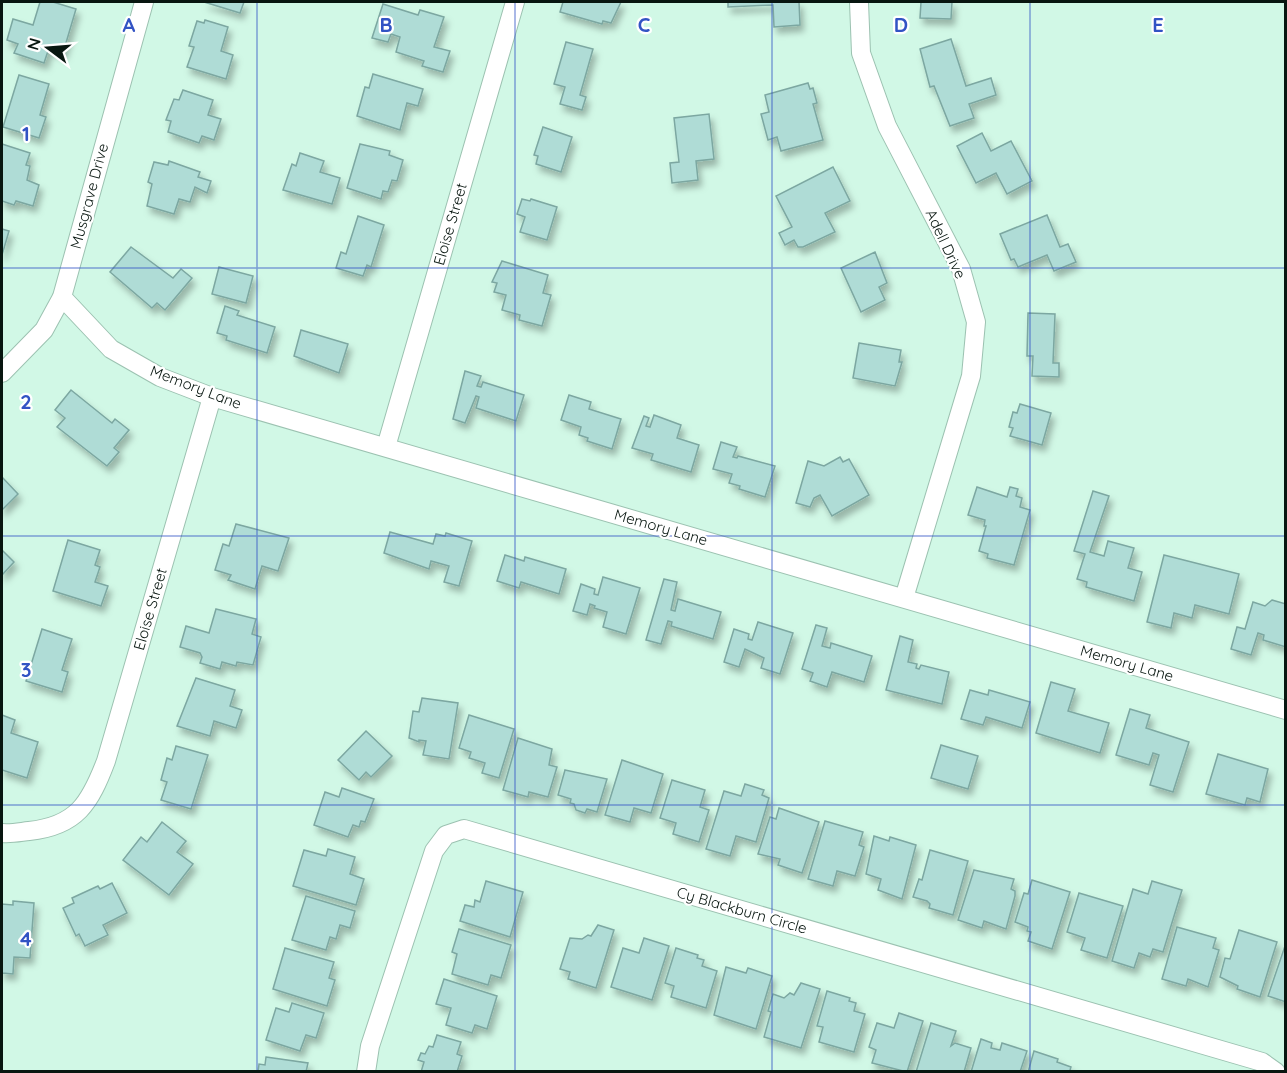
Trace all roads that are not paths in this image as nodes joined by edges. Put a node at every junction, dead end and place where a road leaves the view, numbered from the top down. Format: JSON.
{"nodes":[{"id":1,"x":144,"y":2,"type":"edge"},
{"id":2,"x":515,"y":2,"type":"edge"},
{"id":3,"x":859,"y":2,"type":"edge"},
{"id":4,"x":62,"y":297,"type":"junction"},
{"id":5,"x":2,"y":373,"type":"edge"},
{"id":6,"x":212,"y":397,"type":"junction"},
{"id":7,"x":386,"y":447,"type":"junction"},
{"id":8,"x":904,"y":597,"type":"junction"},
{"id":9,"x":1286,"y":710,"type":"edge"},
{"id":10,"x":2,"y":833,"type":"edge"},
{"id":11,"x":366,"y":1071,"type":"edge"},
{"id":12,"x":1276,"y":1071,"type":"edge"}],
"edges":[{"from":1,"to":4,"type":"street","name":"Musgrave Drive"},
{"from":2,"to":7,"type":"street","name":"Eloise Street"},
{"from":3,"to":8,"type":"street","name":"Adell Drive"},
{"from":4,"to":5,"type":"street","name":"Musgrave Drive"},
{"from":4,"to":6,"type":"street","name":"Memory Lane"},
{"from":6,"to":7,"type":"street","name":"Memory Lane"},
{"from":6,"to":10,"type":"street","name":"Eloise Street"},
{"from":7,"to":8,"type":"street","name":"Memory Lane"},
{"from":8,"to":9,"type":"street","name":"Memory Lane"},
{"from":11,"to":12,"type":"street","name":"Cy Blackburn Circle"}]}
